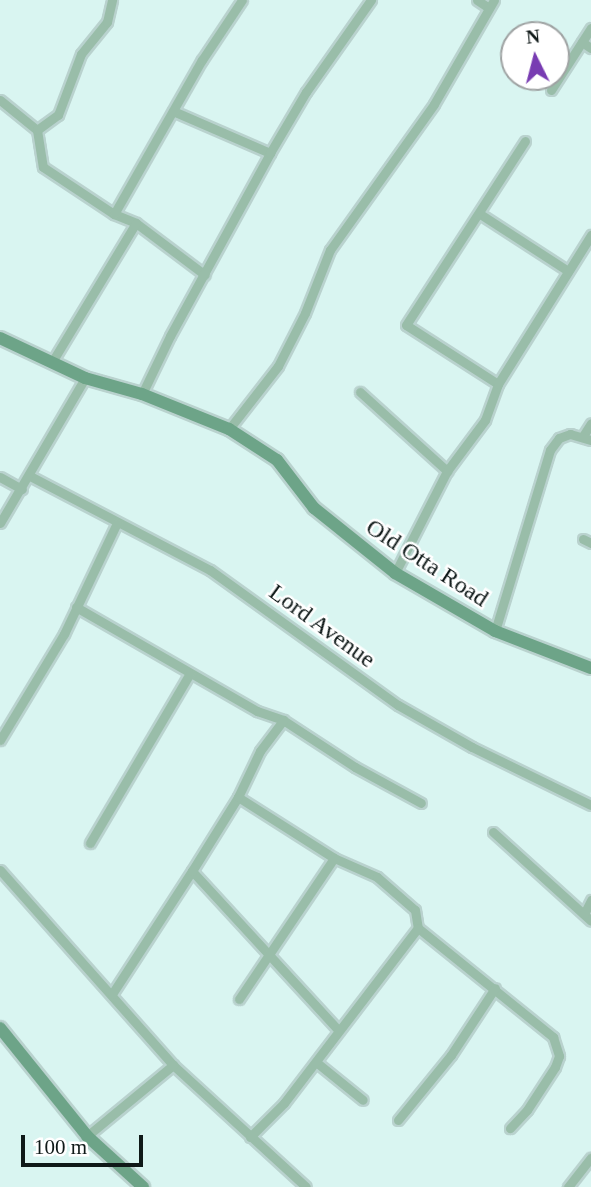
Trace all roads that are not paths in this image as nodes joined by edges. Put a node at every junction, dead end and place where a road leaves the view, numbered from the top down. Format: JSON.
{"nodes":[{"id":1,"x":112,"y":0,"type":"edge"},
{"id":2,"x":242,"y":0,"type":"edge"},
{"id":3,"x":370,"y":0,"type":"edge"},
{"id":4,"x":477,"y":0,"type":"edge"},
{"id":5,"x":492,"y":4,"type":"edge"},
{"id":6,"x":591,"y":28,"type":"edge"},
{"id":7,"x":582,"y":42,"type":"junction"},
{"id":8,"x":591,"y":48,"type":"edge"},
{"id":9,"x":570,"y":61,"type":"edge"},
{"id":10,"x":0,"y":100,"type":"edge"},
{"id":11,"x":173,"y":111,"type":"junction"},
{"id":12,"x":37,"y":130,"type":"junction"},
{"id":13,"x":525,"y":141,"type":"dead end"},
{"id":14,"x":270,"y":153,"type":"junction"},
{"id":15,"x":114,"y":214,"type":"junction"},
{"id":16,"x":480,"y":214,"type":"junction"},
{"id":17,"x":136,"y":223,"type":"junction"},
{"id":18,"x":591,"y":235,"type":"edge"},
{"id":19,"x":568,"y":271,"type":"junction"},
{"id":20,"x":205,"y":275,"type":"junction"},
{"id":21,"x":0,"y":338,"type":"edge"},
{"id":22,"x":52,"y":362,"type":"junction"},
{"id":23,"x":85,"y":377,"type":"junction"},
{"id":24,"x":498,"y":384,"type":"junction"},
{"id":25,"x":360,"y":392,"type":"dead end"},
{"id":26,"x":142,"y":394,"type":"junction"},
{"id":27,"x":591,"y":423,"type":"edge"},
{"id":28,"x":229,"y":429,"type":"junction"},
{"id":29,"x":587,"y":438,"type":"edge"},
{"id":30,"x":447,"y":471,"type":"junction"},
{"id":31,"x":30,"y":476,"type":"junction"},
{"id":32,"x":0,"y":477,"type":"edge"},
{"id":33,"x":22,"y":489,"type":"junction"},
{"id":34,"x":0,"y":523,"type":"edge"},
{"id":35,"x":117,"y":523,"type":"junction"},
{"id":36,"x":395,"y":573,"type":"junction"},
{"id":37,"x":76,"y":607,"type":"junction"},
{"id":38,"x":495,"y":631,"type":"junction"},
{"id":39,"x":591,"y":668,"type":"edge"},
{"id":40,"x":190,"y":673,"type":"junction"},
{"id":41,"x":283,"y":720,"type":"junction"},
{"id":42,"x":0,"y":740,"type":"edge"},
{"id":43,"x":238,"y":797,"type":"junction"},
{"id":44,"x":421,"y":803,"type":"dead end"},
{"id":45,"x":591,"y":805,"type":"edge"},
{"id":46,"x":493,"y":832,"type":"dead end"},
{"id":47,"x":90,"y":843,"type":"dead end"},
{"id":48,"x":334,"y":858,"type":"junction"},
{"id":49,"x":0,"y":870,"type":"edge"},
{"id":50,"x":192,"y":871,"type":"junction"},
{"id":51,"x":591,"y":900,"type":"edge"},
{"id":52,"x":587,"y":918,"type":"edge"},
{"id":53,"x":418,"y":929,"type":"junction"},
{"id":54,"x":270,"y":955,"type":"junction"},
{"id":55,"x":495,"y":988,"type":"junction"},
{"id":56,"x":111,"y":994,"type":"junction"},
{"id":57,"x":239,"y":999,"type":"dead end"},
{"id":58,"x":0,"y":1028,"type":"edge"},
{"id":59,"x":338,"y":1030,"type":"junction"},
{"id":60,"x":316,"y":1062,"type":"junction"},
{"id":61,"x":173,"y":1065,"type":"junction"},
{"id":62,"x":363,"y":1100,"type":"dead end"},
{"id":63,"x":398,"y":1120,"type":"dead end"},
{"id":64,"x":510,"y":1128,"type":"dead end"},
{"id":65,"x":87,"y":1136,"type":"junction"},
{"id":66,"x":250,"y":1137,"type":"junction"},
{"id":67,"x":591,"y":1158,"type":"edge"},
{"id":68,"x":143,"y":1187,"type":"edge"},
{"id":69,"x":306,"y":1187,"type":"edge"},
{"id":70,"x":568,"y":1187,"type":"edge"}],
"edges":[{"from":1,"to":12,"type":"street"},
{"from":2,"to":11,"type":"street"},
{"from":3,"to":14,"type":"street"},
{"from":4,"to":5,"type":"street"},
{"from":5,"to":28,"type":"street"},
{"from":6,"to":7,"type":"street"},
{"from":7,"to":8,"type":"street"},
{"from":7,"to":9,"type":"street"},
{"from":10,"to":12,"type":"street"},
{"from":11,"to":14,"type":"street"},
{"from":11,"to":15,"type":"street"},
{"from":12,"to":15,"type":"street"},
{"from":13,"to":16,"type":"street"},
{"from":14,"to":20,"type":"street"},
{"from":15,"to":17,"type":"street"},
{"from":16,"to":19,"type":"street"},
{"from":16,"to":24,"type":"street"},
{"from":17,"to":20,"type":"street"},
{"from":17,"to":22,"type":"street"},
{"from":18,"to":19,"type":"street"},
{"from":19,"to":24,"type":"street"},
{"from":20,"to":26,"type":"street"},
{"from":21,"to":22,"type":"street","name":"Old Otta Road"},
{"from":22,"to":23,"type":"street","name":"Old Otta Road"},
{"from":23,"to":26,"type":"street","name":"Old Otta Road"},
{"from":23,"to":31,"type":"street"},
{"from":24,"to":30,"type":"street"},
{"from":25,"to":30,"type":"street"},
{"from":26,"to":28,"type":"street","name":"Old Otta Road"},
{"from":27,"to":29,"type":"street"},
{"from":28,"to":36,"type":"street","name":"Old Otta Road"},
{"from":29,"to":38,"type":"street"},
{"from":30,"to":36,"type":"street"},
{"from":31,"to":33,"type":"street"},
{"from":31,"to":35,"type":"street","name":"Lord Avenue"},
{"from":32,"to":33,"type":"street"},
{"from":33,"to":34,"type":"street"},
{"from":35,"to":37,"type":"street"},
{"from":35,"to":45,"type":"street","name":"Lord Avenue"},
{"from":36,"to":38,"type":"street","name":"Old Otta Road"},
{"from":37,"to":40,"type":"street"},
{"from":37,"to":42,"type":"street"},
{"from":38,"to":39,"type":"street","name":"Old Otta Road"},
{"from":40,"to":41,"type":"street"},
{"from":40,"to":47,"type":"street"},
{"from":41,"to":43,"type":"street"},
{"from":41,"to":44,"type":"street"},
{"from":43,"to":48,"type":"street"},
{"from":43,"to":50,"type":"street"},
{"from":46,"to":52,"type":"street"},
{"from":48,"to":53,"type":"street"},
{"from":48,"to":54,"type":"street"},
{"from":49,"to":56,"type":"street"},
{"from":50,"to":54,"type":"street"},
{"from":50,"to":56,"type":"street"},
{"from":51,"to":52,"type":"street"},
{"from":53,"to":55,"type":"street"},
{"from":53,"to":59,"type":"street"},
{"from":54,"to":57,"type":"street"},
{"from":54,"to":59,"type":"street"},
{"from":55,"to":63,"type":"street"},
{"from":55,"to":64,"type":"street"},
{"from":56,"to":61,"type":"street"},
{"from":58,"to":65,"type":"street"},
{"from":59,"to":60,"type":"street"},
{"from":60,"to":62,"type":"street"},
{"from":60,"to":66,"type":"street"},
{"from":61,"to":65,"type":"street"},
{"from":61,"to":66,"type":"street"},
{"from":65,"to":68,"type":"street"},
{"from":66,"to":69,"type":"street"},
{"from":67,"to":70,"type":"street"}]}
